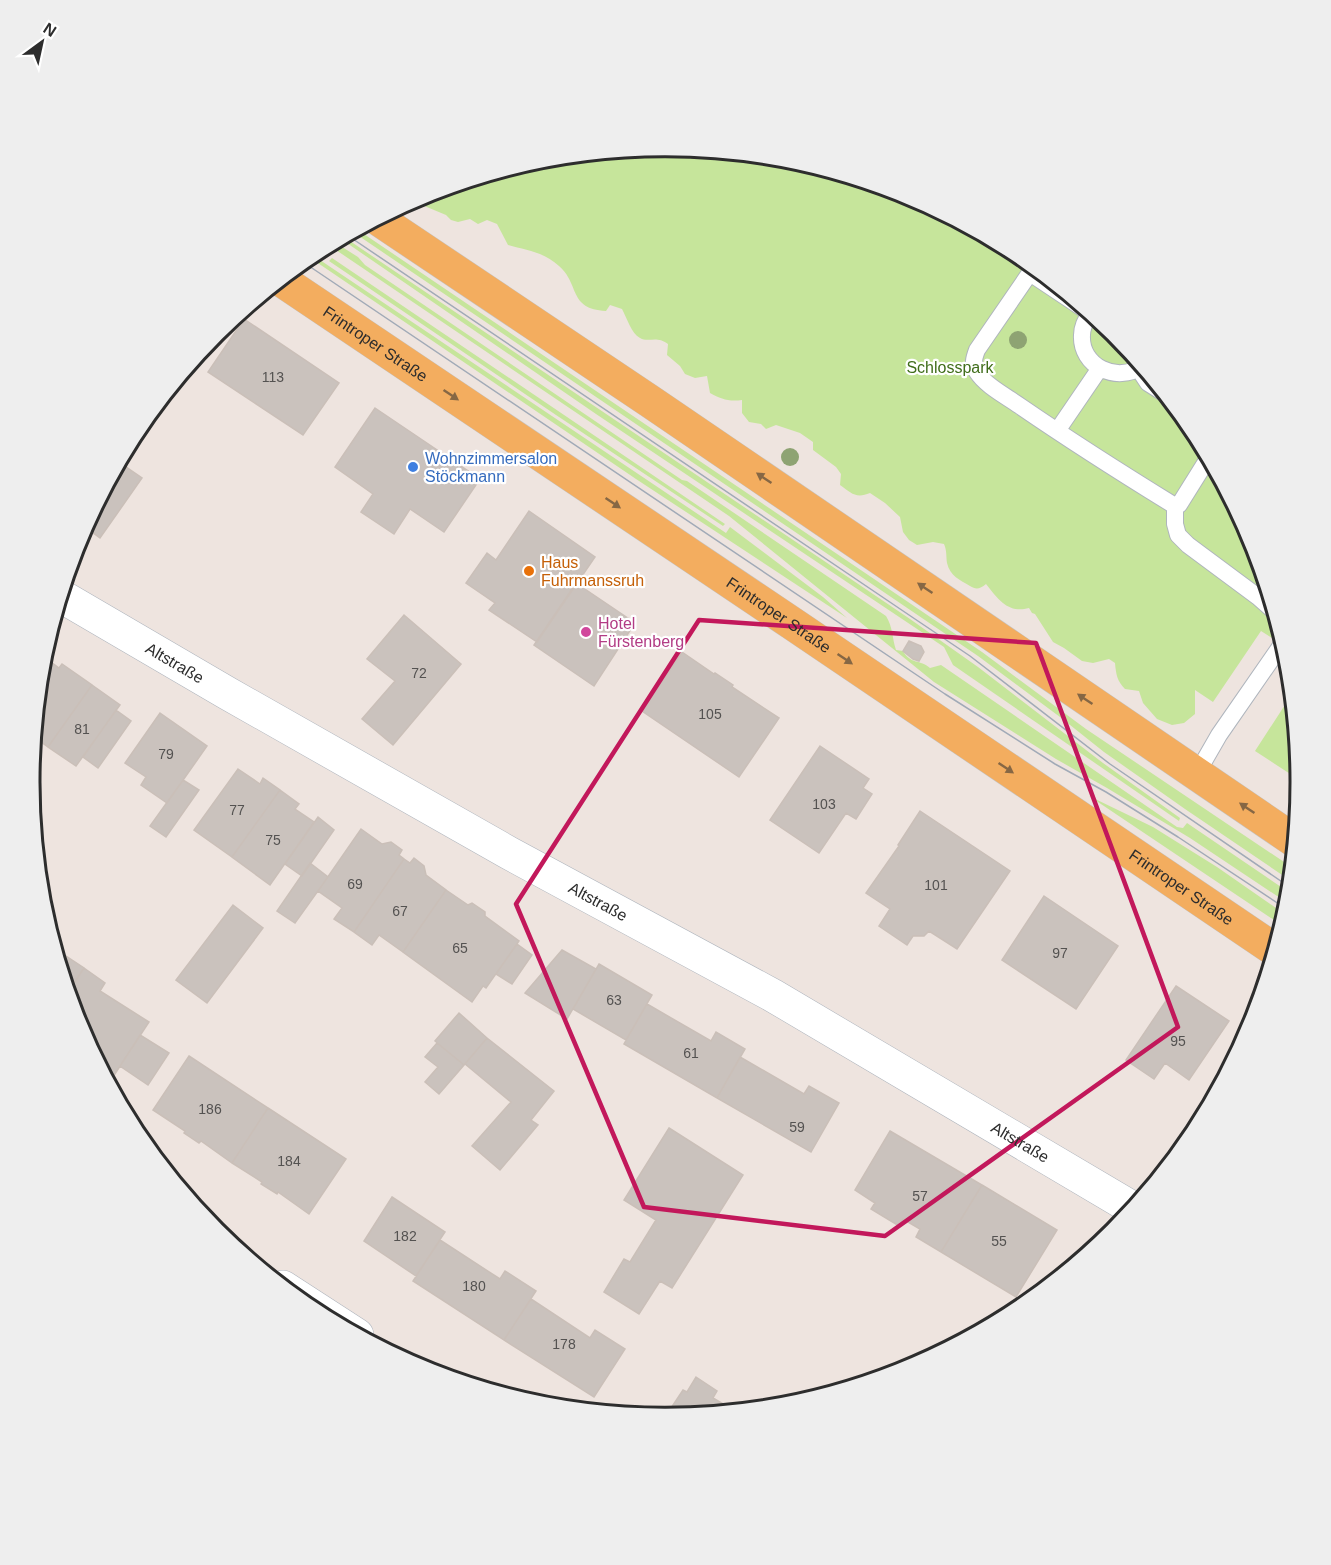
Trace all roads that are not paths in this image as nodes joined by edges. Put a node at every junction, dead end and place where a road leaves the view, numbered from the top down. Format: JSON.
{"nodes":[{"id":1,"x":385,"y":224,"type":"edge"},
{"id":2,"x":1029,"y":275,"type":"edge"},
{"id":3,"x":288,"y":285,"type":"edge"},
{"id":4,"x":1086,"y":321,"type":"edge"},
{"id":5,"x":1100,"y":368,"type":"junction"},
{"id":6,"x":1134,"y":369,"type":"edge"},
{"id":7,"x":1057,"y":431,"type":"junction"},
{"id":8,"x":1204,"y":465,"type":"edge"},
{"id":9,"x":1175,"y":506,"type":"junction"},
{"id":10,"x":68,"y":600,"type":"edge"},
{"id":11,"x":1263,"y":601,"type":"edge"},
{"id":12,"x":1276,"y":653,"type":"edge"},
{"id":13,"x":1196,"y":775,"type":"junction"},
{"id":14,"x":1288,"y":836,"type":"edge"},
{"id":15,"x":1269,"y":946,"type":"edge"},
{"id":16,"x":1126,"y":1204,"type":"edge"}],
"edges":[{"from":13,"to":1,"type":"main road","one_way":true},
{"from":2,"to":7,"type":"lane"},
{"from":3,"to":15,"type":"main road","name":"Frintroper Straße","one_way":true},
{"from":4,"to":5,"type":"lane"},
{"from":5,"to":6,"type":"lane"},
{"from":5,"to":7,"type":"lane"},
{"from":7,"to":9,"type":"lane"},
{"from":8,"to":9,"type":"lane"},
{"from":9,"to":11,"type":"lane"},
{"from":10,"to":16,"type":"street","name":"Altstraße"},
{"from":12,"to":13,"type":"lane"},
{"from":14,"to":13,"type":"main road","one_way":true}]}
